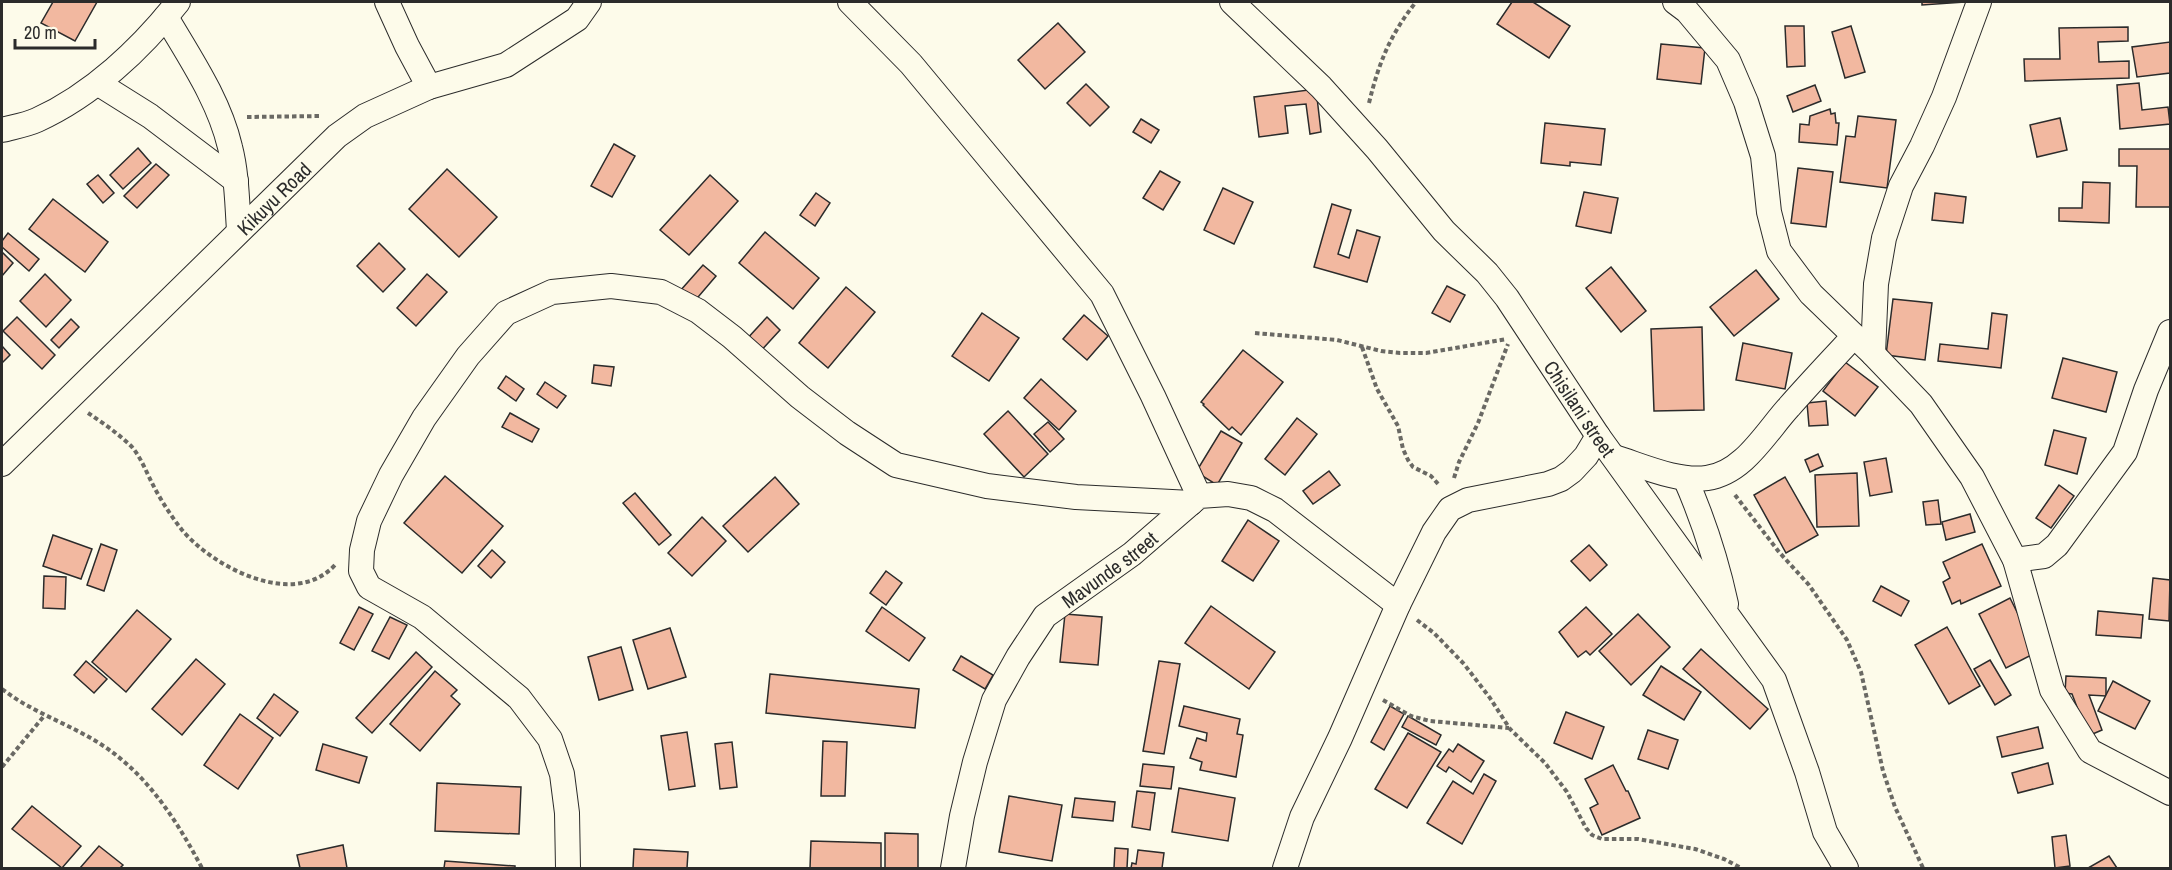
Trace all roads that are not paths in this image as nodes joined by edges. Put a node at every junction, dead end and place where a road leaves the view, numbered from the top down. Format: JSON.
{"nodes":[{"id":1,"x":387,"y":2,"type":"edge"},
{"id":2,"x":590,"y":2,"type":"edge"},
{"id":3,"x":849,"y":2,"type":"edge"},
{"id":4,"x":1232,"y":2,"type":"edge"},
{"id":5,"x":1675,"y":2,"type":"edge"},
{"id":6,"x":1979,"y":2,"type":"edge"},
{"id":7,"x":172,"y":9,"type":"edge"},
{"id":8,"x":99,"y":84,"type":"junction"},
{"id":9,"x":429,"y":87,"type":"junction"},
{"id":10,"x":2,"y":130,"type":"edge"},
{"id":11,"x":236,"y":181,"type":"junction"},
{"id":12,"x":239,"y":231,"type":"junction"},
{"id":13,"x":2170,"y":332,"type":"edge"},
{"id":14,"x":1854,"y":336,"type":"junction"},
{"id":15,"x":1873,"y":354,"type":"junction"},
{"id":16,"x":1598,"y":436,"type":"junction"},
{"id":17,"x":1614,"y":458,"type":"junction"},
{"id":18,"x":2,"y":464,"type":"edge"},
{"id":19,"x":1685,"y":478,"type":"junction"},
{"id":20,"x":1195,"y":500,"type":"junction"},
{"id":21,"x":2015,"y":560,"type":"junction"},
{"id":22,"x":1398,"y":605,"type":"junction"},
{"id":23,"x":1730,"y":617,"type":"junction"},
{"id":24,"x":2170,"y":793,"type":"edge"},
{"id":25,"x":568,"y":868,"type":"edge"},
{"id":26,"x":953,"y":868,"type":"edge"},
{"id":27,"x":1285,"y":868,"type":"edge"},
{"id":28,"x":1846,"y":868,"type":"edge"}],
"edges":[{"from":1,"to":9,"type":"street"},
{"from":2,"to":9,"type":"street","name":"Kikuyu Road"},
{"from":3,"to":20,"type":"street"},
{"from":4,"to":16,"type":"street","name":"Chisilani street"},
{"from":5,"to":14,"type":"street"},
{"from":6,"to":15,"type":"street"},
{"from":7,"to":8,"type":"street"},
{"from":7,"to":11,"type":"street"},
{"from":8,"to":10,"type":"street"},
{"from":8,"to":11,"type":"street"},
{"from":9,"to":12,"type":"street","name":"Kikuyu Road"},
{"from":11,"to":12,"type":"street"},
{"from":12,"to":18,"type":"street","name":"Kikuyu Road"},
{"from":13,"to":21,"type":"street"},
{"from":14,"to":15,"type":"street"},
{"from":14,"to":19,"type":"street"},
{"from":15,"to":21,"type":"street"},
{"from":16,"to":17,"type":"street","name":"Chisilani street"},
{"from":16,"to":22,"type":"street"},
{"from":17,"to":19,"type":"street"},
{"from":17,"to":23,"type":"street","name":"Chisilani street"},
{"from":19,"to":23,"type":"street"},
{"from":20,"to":22,"type":"street"},
{"from":20,"to":25,"type":"street"},
{"from":20,"to":26,"type":"street","name":"Mavunde street"},
{"from":21,"to":24,"type":"street"},
{"from":22,"to":27,"type":"street"},
{"from":23,"to":28,"type":"street","name":"Chisilani street"}]}
